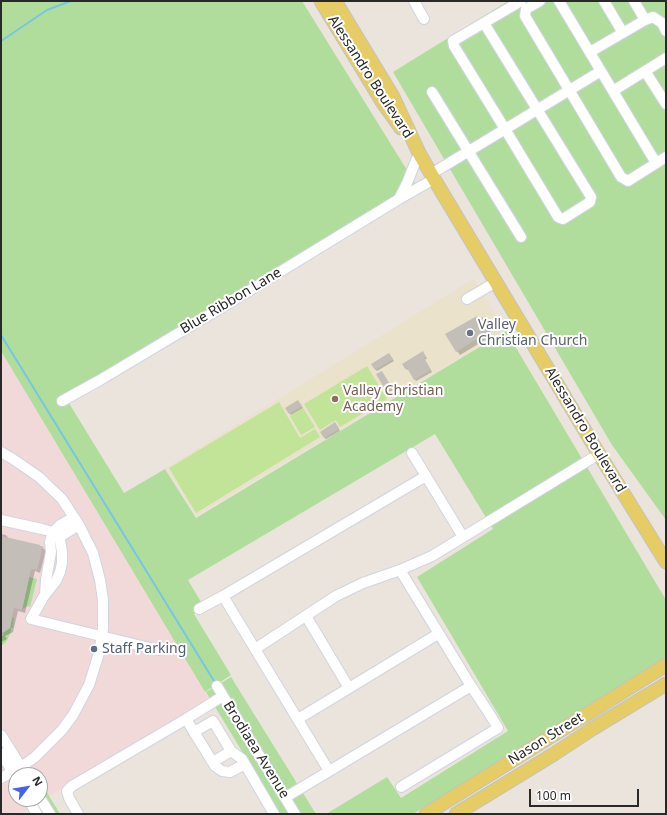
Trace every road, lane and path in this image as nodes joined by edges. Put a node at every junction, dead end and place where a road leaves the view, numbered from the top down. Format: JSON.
{"nodes":[{"id":1,"x":321,"y":1,"type":"edge"},
{"id":2,"x":335,"y":1,"type":"edge"},
{"id":3,"x":414,"y":1,"type":"edge"},
{"id":4,"x":521,"y":1,"type":"edge"},
{"id":5,"x":540,"y":1,"type":"edge"},
{"id":6,"x":559,"y":1,"type":"edge"},
{"id":7,"x":604,"y":1,"type":"edge"},
{"id":8,"x":634,"y":1,"type":"edge"},
{"id":9,"x":424,"y":19,"type":"dead end"},
{"id":10,"x":645,"y":20,"type":"junction"},
{"id":11,"x":484,"y":23,"type":"junction"},
{"id":12,"x":666,"y":31,"type":"edge"},
{"id":13,"x":623,"y":33,"type":"junction"},
{"id":14,"x":590,"y":52,"type":"junction"},
{"id":15,"x":666,"y":58,"type":"edge"},
{"id":16,"x":601,"y":71,"type":"junction"},
{"id":17,"x":645,"y":71,"type":"junction"},
{"id":18,"x":569,"y":90,"type":"junction"},
{"id":19,"x":613,"y":91,"type":"junction"},
{"id":20,"x":432,"y":92,"type":"dead end"},
{"id":21,"x":666,"y":104,"type":"edge"},
{"id":22,"x":538,"y":109,"type":"junction"},
{"id":23,"x":505,"y":129,"type":"junction"},
{"id":24,"x":468,"y":152,"type":"junction"},
{"id":25,"x":420,"y":153,"type":"junction"},
{"id":26,"x":666,"y":157,"type":"edge"},
{"id":27,"x":656,"y":163,"type":"junction"},
{"id":28,"x":433,"y":177,"type":"junction"},
{"id":29,"x":399,"y":198,"type":"junction"},
{"id":30,"x":521,"y":237,"type":"dead end"},
{"id":31,"x":496,"y":282,"type":"junction"},
{"id":32,"x":467,"y":299,"type":"dead end"},
{"id":33,"x":62,"y":400,"type":"dead end"},
{"id":34,"x":1,"y":452,"type":"edge"},
{"id":35,"x":412,"y":452,"type":"dead end"},
{"id":36,"x":599,"y":454,"type":"junction"},
{"id":37,"x":426,"y":476,"type":"junction"},
{"id":38,"x":1,"y":520,"type":"edge"},
{"id":39,"x":77,"y":521,"type":"junction"},
{"id":40,"x":57,"y":534,"type":"junction"},
{"id":41,"x":463,"y":537,"type":"junction"},
{"id":42,"x":666,"y":562,"type":"edge"},
{"id":43,"x":400,"y":570,"type":"junction"},
{"id":44,"x":223,"y":596,"type":"junction"},
{"id":45,"x":199,"y":608,"type":"dead end"},
{"id":46,"x":306,"y":616,"type":"junction"},
{"id":47,"x":438,"y":634,"type":"junction"},
{"id":48,"x":102,"y":636,"type":"junction"},
{"id":49,"x":255,"y":649,"type":"junction"},
{"id":50,"x":158,"y":650,"type":"dead end"},
{"id":51,"x":666,"y":665,"type":"edge"},
{"id":52,"x":666,"y":684,"type":"edge"},
{"id":53,"x":216,"y":686,"type":"dead end"},
{"id":54,"x":471,"y":686,"type":"junction"},
{"id":55,"x":349,"y":688,"type":"junction"},
{"id":56,"x":223,"y":696,"type":"junction"},
{"id":57,"x":186,"y":719,"type":"junction"},
{"id":58,"x":298,"y":720,"type":"junction"},
{"id":59,"x":194,"y":732,"type":"junction"},
{"id":60,"x":1,"y":735,"type":"edge"},
{"id":61,"x":231,"y":751,"type":"junction"},
{"id":62,"x":1,"y":753,"type":"edge"},
{"id":63,"x":213,"y":762,"type":"junction"},
{"id":64,"x":245,"y":764,"type":"junction"},
{"id":65,"x":14,"y":767,"type":"edge"},
{"id":66,"x":16,"y":767,"type":"edge"},
{"id":67,"x":25,"y":767,"type":"edge"},
{"id":68,"x":329,"y":771,"type":"junction"},
{"id":69,"x":401,"y":787,"type":"dead end"},
{"id":70,"x":286,"y":798,"type":"junction"},
{"id":71,"x":78,"y":814,"type":"edge"},
{"id":72,"x":274,"y":814,"type":"edge"},
{"id":73,"x":295,"y":814,"type":"edge"},
{"id":74,"x":426,"y":814,"type":"edge"},
{"id":75,"x":456,"y":814,"type":"edge"}],
"edges":[{"from":1,"to":25,"type":"main road","name":"Alessandro Boulevard"},
{"from":2,"to":25,"type":"main road","name":"Alessandro Boulevard"},
{"from":3,"to":9,"type":"street"},
{"from":4,"to":11,"type":"street"},
{"from":5,"to":18,"type":"street"},
{"from":6,"to":14,"type":"street"},
{"from":7,"to":13,"type":"street"},
{"from":8,"to":10,"type":"street"},
{"from":10,"to":12,"type":"street"},
{"from":10,"to":13,"type":"street"},
{"from":11,"to":22,"type":"street"},
{"from":11,"to":23,"type":"street"},
{"from":13,"to":14,"type":"street"},
{"from":14,"to":16,"type":"street"},
{"from":15,"to":17,"type":"street"},
{"from":16,"to":18,"type":"street","name":"Blue Ribbon Lane"},
{"from":16,"to":19,"type":"street"},
{"from":17,"to":19,"type":"street"},
{"from":17,"to":21,"type":"street"},
{"from":18,"to":22,"type":"street","name":"Blue Ribbon Lane"},
{"from":18,"to":27,"type":"street"},
{"from":19,"to":27,"type":"street"},
{"from":20,"to":24,"type":"street"},
{"from":22,"to":23,"type":"street","name":"Blue Ribbon Lane"},
{"from":22,"to":23,"type":"street"},
{"from":23,"to":24,"type":"street","name":"Blue Ribbon Lane"},
{"from":24,"to":28,"type":"street","name":"Blue Ribbon Lane"},
{"from":24,"to":30,"type":"street"},
{"from":25,"to":28,"type":"main road","name":"Alessandro Boulevard"},
{"from":25,"to":29,"type":"street"},
{"from":26,"to":27,"type":"street"},
{"from":28,"to":29,"type":"street","name":"Blue Ribbon Lane"},
{"from":28,"to":31,"type":"main road","name":"Alessandro Boulevard"},
{"from":29,"to":33,"type":"street","name":"Blue Ribbon Lane"},
{"from":31,"to":32,"type":"street"},
{"from":31,"to":36,"type":"main road","name":"Alessandro Boulevard"},
{"from":34,"to":39,"type":"street"},
{"from":35,"to":37,"type":"street"},
{"from":36,"to":41,"type":"street"},
{"from":36,"to":42,"type":"main road","name":"Alessandro Boulevard"},
{"from":37,"to":41,"type":"street"},
{"from":37,"to":44,"type":"street"},
{"from":38,"to":40,"type":"street"},
{"from":39,"to":40,"type":"street"},
{"from":39,"to":48,"type":"street"},
{"from":40,"to":48,"type":"street"},
{"from":41,"to":43,"type":"street"},
{"from":43,"to":46,"type":"street"},
{"from":43,"to":47,"type":"street"},
{"from":44,"to":45,"type":"street"},
{"from":44,"to":49,"type":"street"},
{"from":46,"to":49,"type":"street"},
{"from":46,"to":55,"type":"street"},
{"from":47,"to":54,"type":"street"},
{"from":47,"to":55,"type":"street"},
{"from":48,"to":50,"type":"street"},
{"from":48,"to":67,"type":"street"},
{"from":49,"to":58,"type":"street"},
{"from":51,"to":74,"type":"main road","name":"Nason Street"},
{"from":52,"to":75,"type":"main road","name":"Nason Street"},
{"from":53,"to":56,"type":"street","name":"Brodiaea Avenue"},
{"from":54,"to":68,"type":"street"},
{"from":54,"to":69,"type":"street"},
{"from":55,"to":58,"type":"street"},
{"from":56,"to":57,"type":"street"},
{"from":56,"to":70,"type":"street","name":"Brodiaea Avenue"},
{"from":57,"to":59,"type":"street"},
{"from":57,"to":71,"type":"street"},
{"from":58,"to":68,"type":"street"},
{"from":59,"to":61,"type":"street"},
{"from":59,"to":63,"type":"street"},
{"from":60,"to":66,"type":"street"},
{"from":61,"to":63,"type":"street"},
{"from":61,"to":64,"type":"street"},
{"from":62,"to":65,"type":"street"},
{"from":63,"to":64,"type":"street"},
{"from":64,"to":72,"type":"street"},
{"from":68,"to":70,"type":"street"},
{"from":70,"to":73,"type":"street","name":"Brodiaea Avenue"}]}
